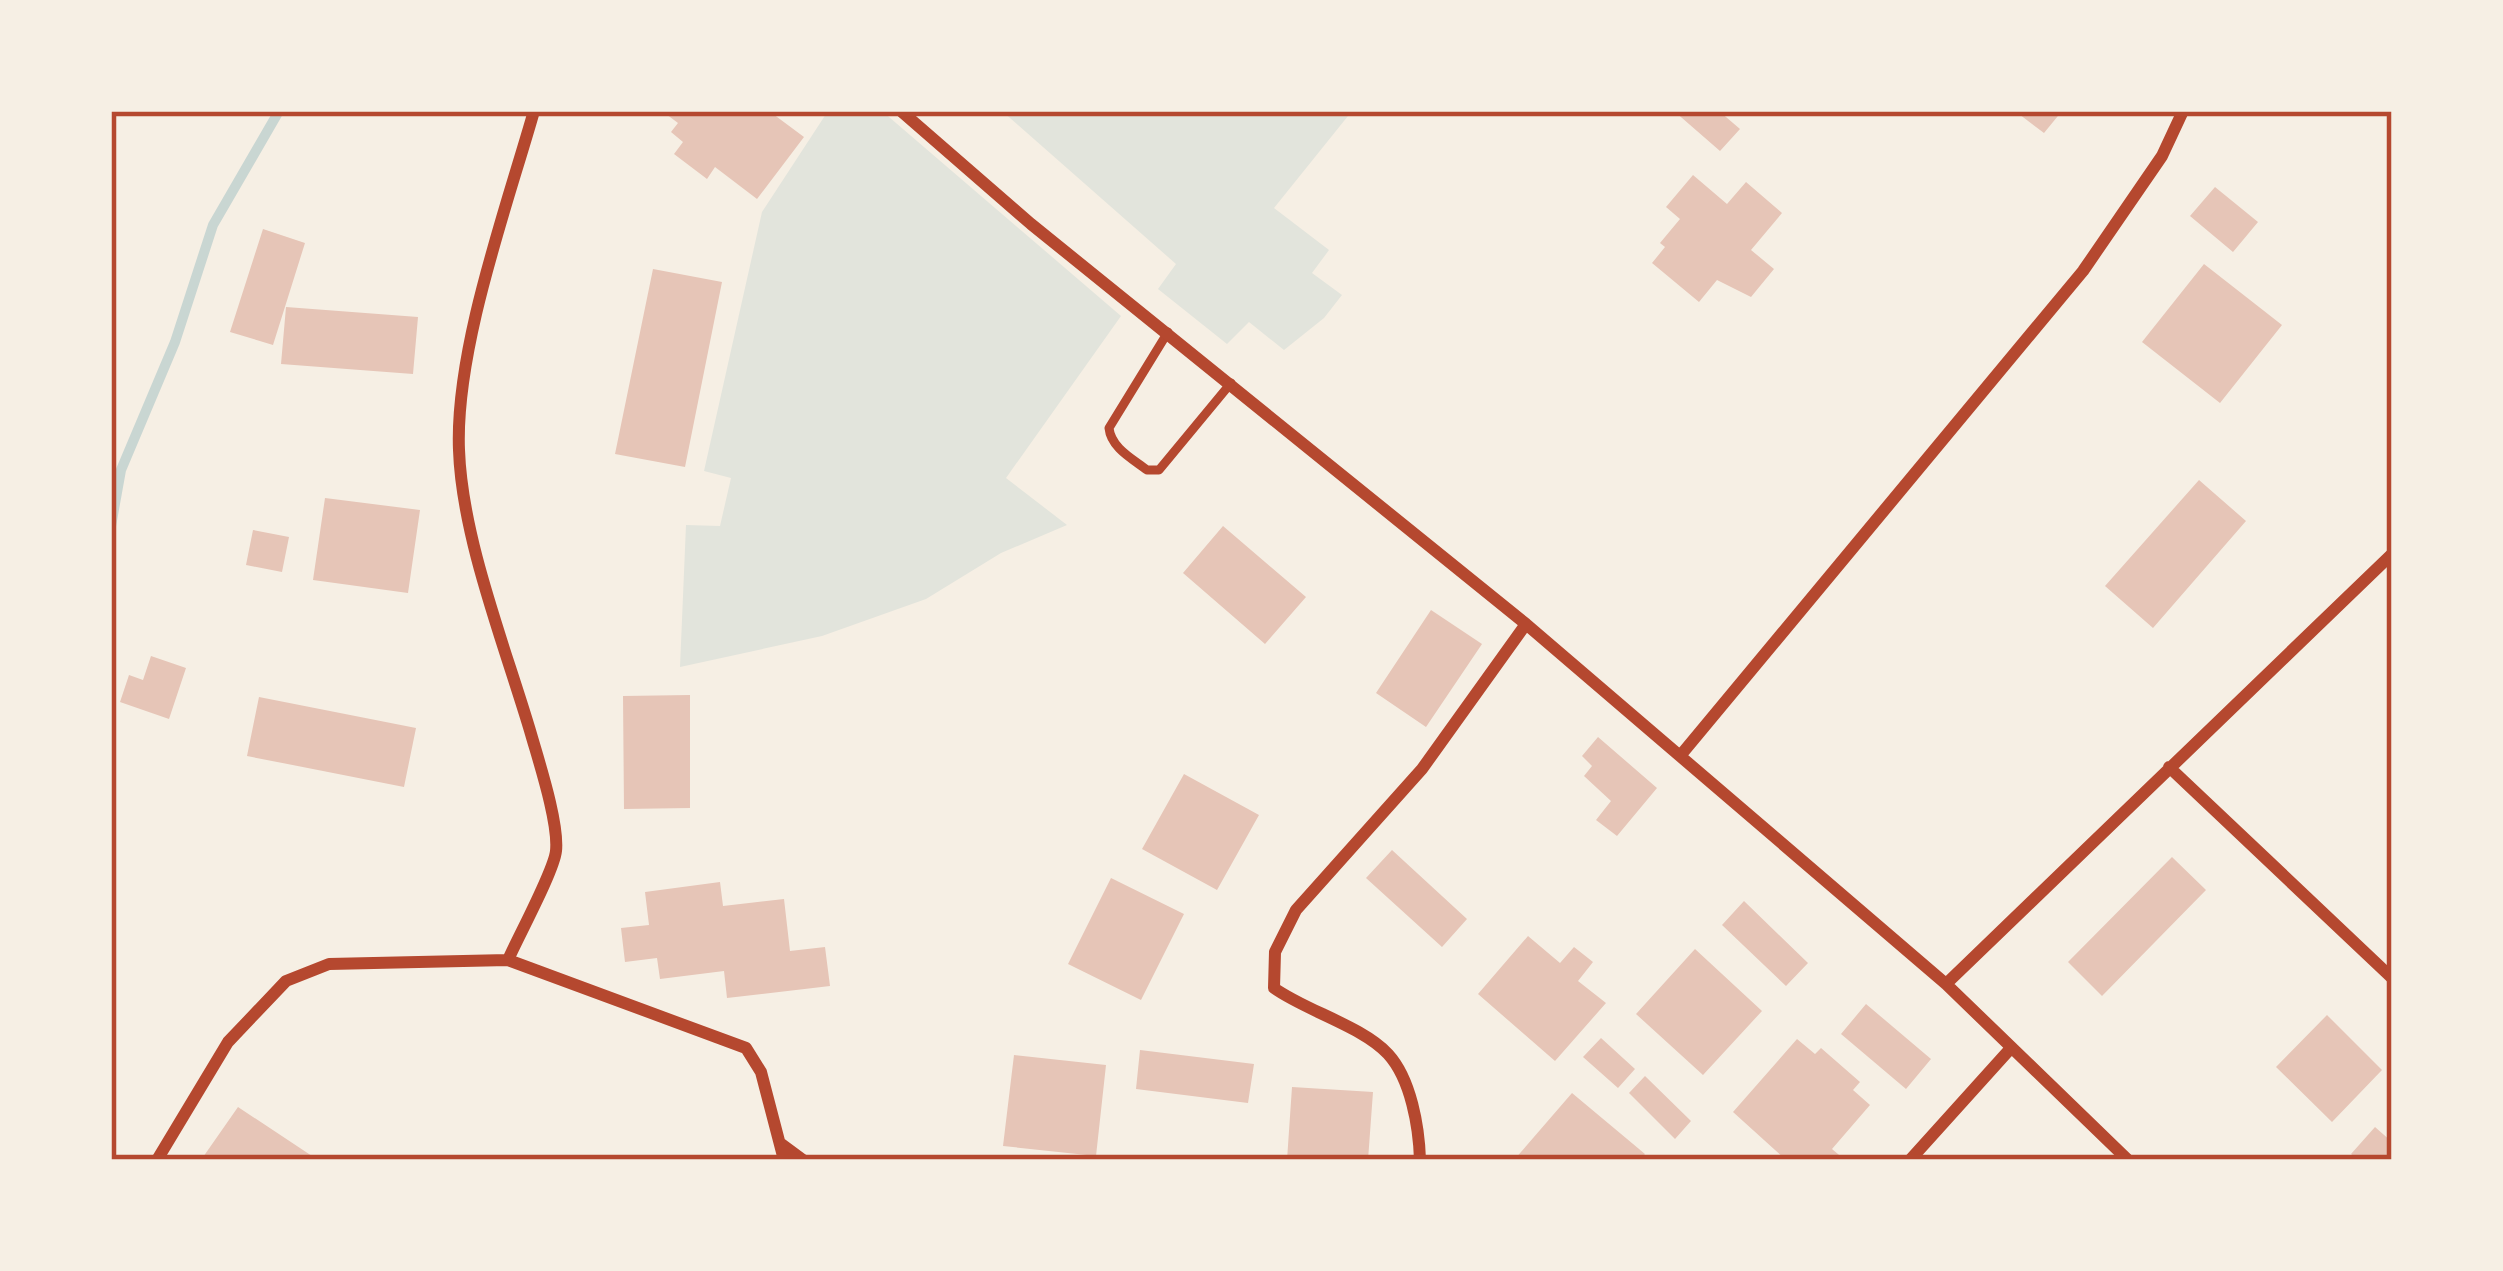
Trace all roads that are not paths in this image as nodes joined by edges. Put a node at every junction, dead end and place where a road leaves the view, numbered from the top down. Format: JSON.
{"nodes":[{"id":1,"x":534,"y":111,"type":"edge"},
{"id":2,"x":901,"y":111,"type":"edge"},
{"id":3,"x":2183,"y":111,"type":"edge"},
{"id":4,"x":1168,"y":332,"type":"junction"},
{"id":5,"x":1231,"y":383,"type":"junction"},
{"id":6,"x":2392,"y":554,"type":"edge"},
{"id":7,"x":1526,"y":624,"type":"junction"},
{"id":8,"x":1680,"y":756,"type":"junction"},
{"id":9,"x":2169,"y":767,"type":"junction"},
{"id":10,"x":508,"y":960,"type":"junction"},
{"id":11,"x":2392,"y":978,"type":"edge"},
{"id":12,"x":1946,"y":984,"type":"junction"},
{"id":13,"x":2011,"y":1048,"type":"junction"},
{"id":14,"x":777,"y":1140,"type":"junction"},
{"id":15,"x":157,"y":1160,"type":"edge"},
{"id":16,"x":784,"y":1160,"type":"edge"},
{"id":17,"x":803,"y":1160,"type":"edge"},
{"id":18,"x":1420,"y":1160,"type":"edge"},
{"id":19,"x":1910,"y":1160,"type":"edge"},
{"id":20,"x":2128,"y":1160,"type":"edge"}],
"edges":[{"from":1,"to":10,"type":"street"},
{"from":2,"to":4,"type":"street"},
{"from":3,"to":8,"type":"street"},
{"from":4,"to":5,"type":"street"},
{"from":4,"to":5,"type":"lane"},
{"from":5,"to":7,"type":"street"},
{"from":6,"to":9,"type":"street"},
{"from":7,"to":8,"type":"street"},
{"from":7,"to":18,"type":"street"},
{"from":8,"to":12,"type":"street"},
{"from":9,"to":11,"type":"street"},
{"from":9,"to":12,"type":"street"},
{"from":10,"to":14,"type":"street"},
{"from":10,"to":15,"type":"street"},
{"from":12,"to":13,"type":"street"},
{"from":13,"to":19,"type":"street"},
{"from":13,"to":20,"type":"street"},
{"from":14,"to":16,"type":"street"},
{"from":14,"to":17,"type":"street"}]}
